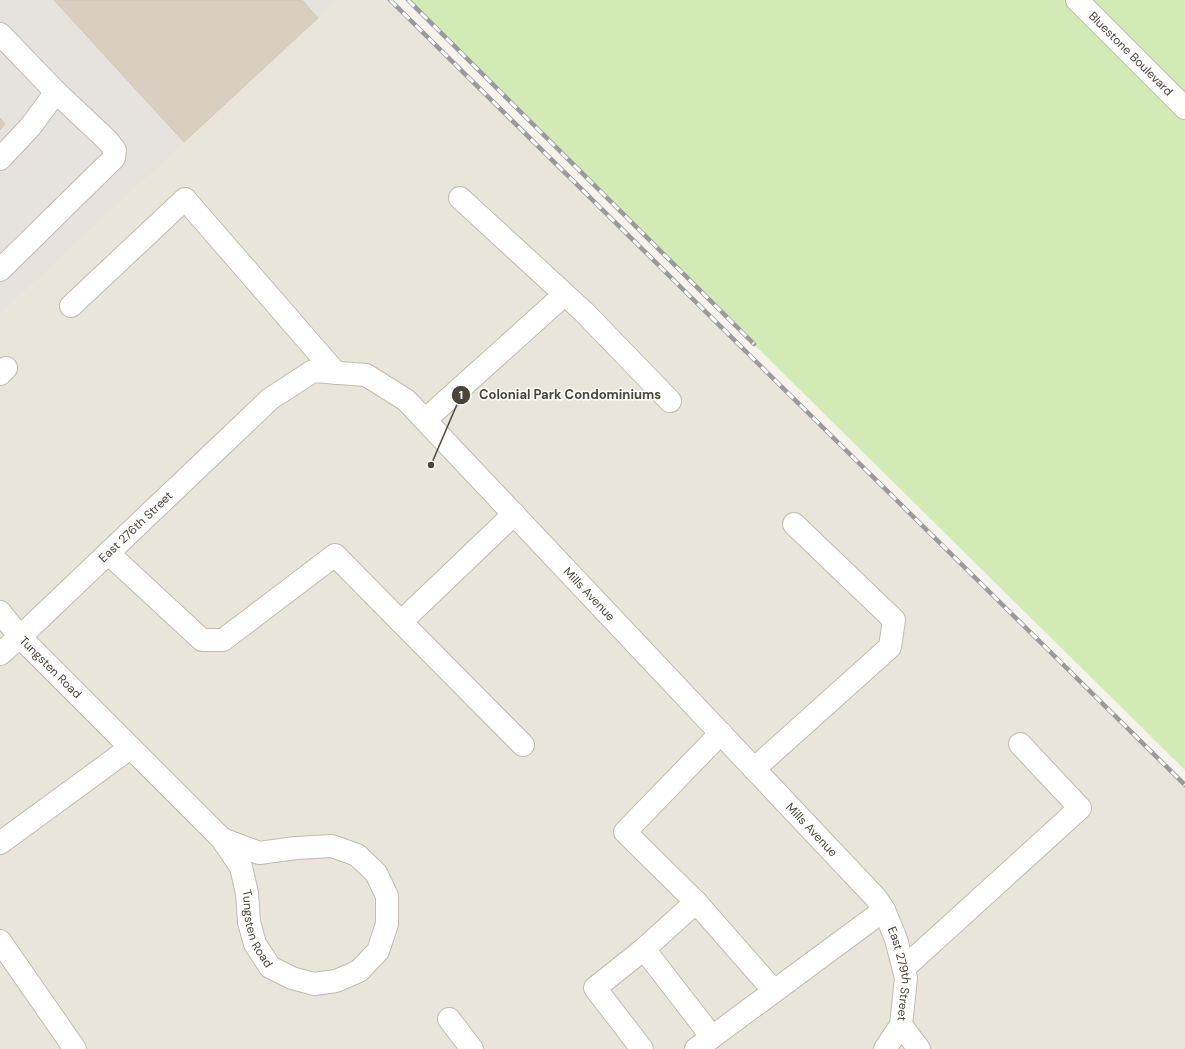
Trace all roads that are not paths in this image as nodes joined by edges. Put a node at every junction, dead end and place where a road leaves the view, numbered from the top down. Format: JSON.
{"nodes":[{"id":1,"x":1077,"y":0,"type":"edge"},
{"id":2,"x":0,"y":34,"type":"edge"},
{"id":3,"x":56,"y":92,"type":"junction"},
{"id":4,"x":1185,"y":108,"type":"edge"},
{"id":5,"x":0,"y":159,"type":"edge"},
{"id":6,"x":460,"y":198,"type":"dead end"},
{"id":7,"x":0,"y":270,"type":"edge"},
{"id":8,"x":564,"y":294,"type":"junction"},
{"id":9,"x":71,"y":306,"type":"dead end"},
{"id":10,"x":336,"y":373,"type":"junction"},
{"id":11,"x":270,"y":399,"type":"joint"},
{"id":12,"x":670,"y":401,"type":"dead end"},
{"id":13,"x":425,"y":420,"type":"junction"},
{"id":14,"x":514,"y":514,"type":"junction"},
{"id":15,"x":794,"y":524,"type":"dead end"},
{"id":16,"x":108,"y":553,"type":"junction"},
{"id":17,"x":0,"y":612,"type":"edge"},
{"id":18,"x":401,"y":622,"type":"junction"},
{"id":19,"x":20,"y":637,"type":"junction"},
{"id":20,"x":0,"y":654,"type":"edge"},
{"id":21,"x":721,"y":733,"type":"junction"},
{"id":22,"x":1020,"y":744,"type":"dead end"},
{"id":23,"x":523,"y":745,"type":"dead end"},
{"id":24,"x":130,"y":748,"type":"junction"},
{"id":25,"x":754,"y":769,"type":"junction"},
{"id":26,"x":222,"y":839,"type":"junction"},
{"id":27,"x":0,"y":843,"type":"edge"},
{"id":28,"x":696,"y":902,"type":"junction"},
{"id":29,"x":880,"y":904,"type":"junction"},
{"id":30,"x":0,"y":941,"type":"edge"},
{"id":31,"x":644,"y":949,"type":"junction"},
{"id":32,"x":904,"y":968,"type":"junction"},
{"id":33,"x":774,"y":991,"type":"junction"},
{"id":34,"x":449,"y":1019,"type":"dead end"},
{"id":35,"x":901,"y":1025,"type":"junction"},
{"id":36,"x":704,"y":1043,"type":"edge"},
{"id":37,"x":75,"y":1049,"type":"edge"},
{"id":38,"x":472,"y":1049,"type":"edge"},
{"id":39,"x":642,"y":1049,"type":"edge"},
{"id":40,"x":885,"y":1049,"type":"edge"},
{"id":41,"x":919,"y":1049,"type":"edge"}],
"edges":[{"from":1,"to":4,"type":"street","name":"Bluestone Boulevard"},
{"from":2,"to":3,"type":"street"},
{"from":3,"to":5,"type":"street"},
{"from":3,"to":7,"type":"street"},
{"from":6,"to":8,"type":"street"},
{"from":8,"to":12,"type":"street"},
{"from":8,"to":13,"type":"street"},
{"from":9,"to":10,"type":"street"},
{"from":10,"to":11,"type":"street","name":"Mills Avenue"},
{"from":10,"to":13,"type":"street","name":"Mills Avenue"},
{"from":11,"to":16,"type":"street","name":"East 276th Street"},
{"from":13,"to":14,"type":"street","name":"Mills Avenue"},
{"from":14,"to":18,"type":"street"},
{"from":14,"to":21,"type":"street","name":"Mills Avenue"},
{"from":15,"to":25,"type":"street"},
{"from":16,"to":18,"type":"street"},
{"from":16,"to":19,"type":"street","name":"East 276th Street"},
{"from":17,"to":19,"type":"street","name":"Tungsten Road"},
{"from":18,"to":23,"type":"street"},
{"from":19,"to":20,"type":"street","name":"East 276th Street"},
{"from":19,"to":24,"type":"street","name":"Tungsten Road"},
{"from":21,"to":25,"type":"street","name":"Mills Avenue"},
{"from":21,"to":28,"type":"street"},
{"from":22,"to":32,"type":"street"},
{"from":24,"to":26,"type":"street","name":"Tungsten Road"},
{"from":24,"to":27,"type":"street"},
{"from":25,"to":29,"type":"street","name":"Mills Avenue"},
{"from":26,"to":26,"type":"street","name":"Tungsten Road"},
{"from":28,"to":31,"type":"street"},
{"from":28,"to":33,"type":"street"},
{"from":29,"to":32,"type":"street","name":"East 279th Street"},
{"from":29,"to":33,"type":"street"},
{"from":30,"to":37,"type":"street"},
{"from":31,"to":36,"type":"street"},
{"from":31,"to":39,"type":"street"},
{"from":32,"to":35,"type":"street","name":"East 279th Street"},
{"from":33,"to":36,"type":"street"},
{"from":34,"to":38,"type":"street"},
{"from":35,"to":40,"type":"street","name":"East 279th Street"},
{"from":35,"to":41,"type":"street"}]}
